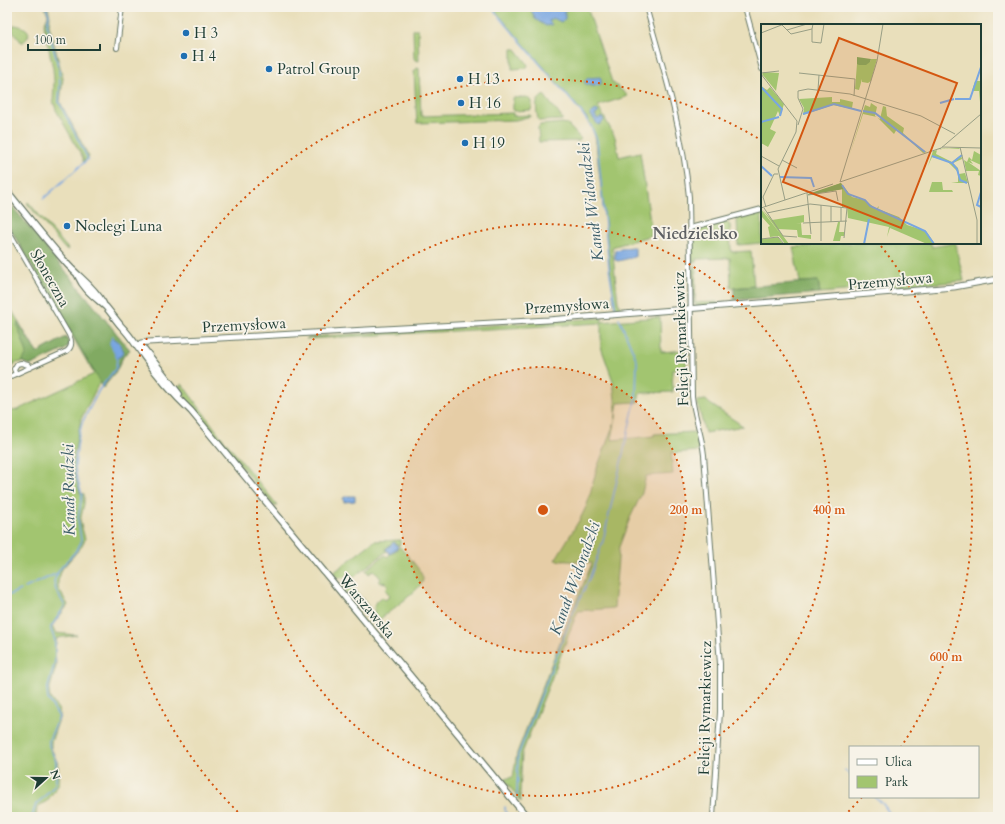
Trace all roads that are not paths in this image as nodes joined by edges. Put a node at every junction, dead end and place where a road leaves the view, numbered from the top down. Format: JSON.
{"nodes":[{"id":1,"x":122,"y":7,"type":"edge"},
{"id":2,"x":646,"y":7,"type":"edge"},
{"id":3,"x":745,"y":7,"type":"edge"},
{"id":4,"x":117,"y":48,"type":"dead end"},
{"id":5,"x":761,"y":65,"type":"edge"},
{"id":6,"x":7,"y":191,"type":"edge"},
{"id":7,"x":761,"y":209,"type":"edge"},
{"id":8,"x":7,"y":228,"type":"edge"},
{"id":9,"x":690,"y":228,"type":"junction"},
{"id":10,"x":998,"y":279,"type":"edge"},
{"id":11,"x":691,"y":309,"type":"junction"},
{"id":12,"x":138,"y":346,"type":"junction"},
{"id":13,"x":29,"y":368,"type":"junction"},
{"id":14,"x":526,"y":816,"type":"edge"},
{"id":15,"x":713,"y":817,"type":"edge"}],
"edges":[{"from":1,"to":4,"type":"street"},
{"from":2,"to":9,"type":"street","name":"Felicji Rymarkiewicz"},
{"from":3,"to":5,"type":"street"},
{"from":6,"to":12,"type":"main road","name":"Warszawska"},
{"from":7,"to":9,"type":"street"},
{"from":8,"to":13,"type":"street","name":"Słoneczna"},
{"from":9,"to":11,"type":"street","name":"Felicji Rymarkiewicz"},
{"from":10,"to":11,"type":"street","name":"Przemysłowa"},
{"from":11,"to":12,"type":"street","name":"Przemysłowa"},
{"from":11,"to":15,"type":"street","name":"Felicji Rymarkiewicz"},
{"from":12,"to":14,"type":"main road","name":"Warszawska"},
{"from":13,"to":13,"type":"street"}]}
